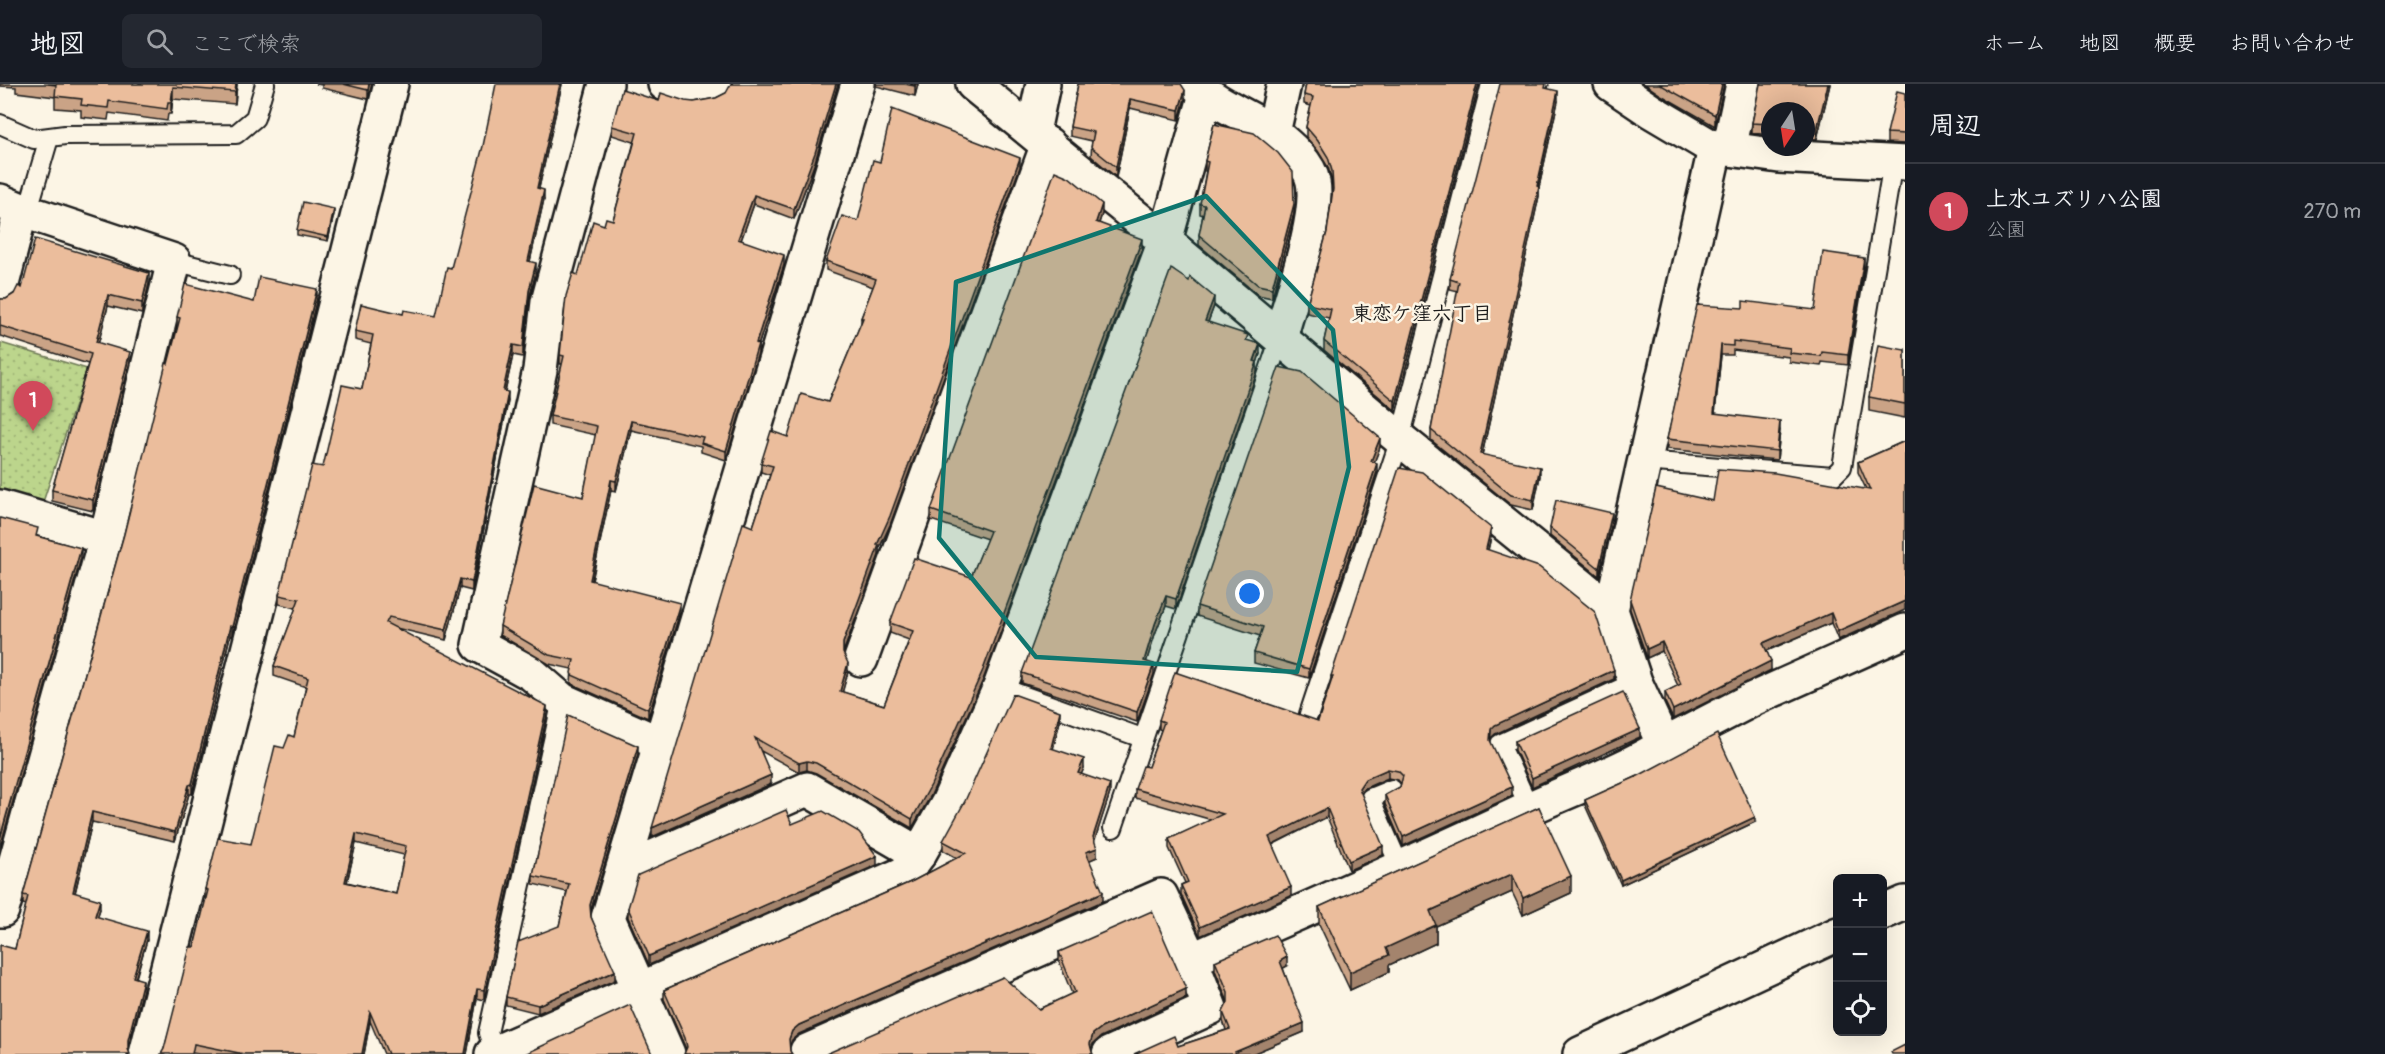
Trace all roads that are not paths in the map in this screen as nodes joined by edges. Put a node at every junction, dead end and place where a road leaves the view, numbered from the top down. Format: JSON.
{"nodes":[{"id":1,"x":265,"y":84,"type":"edge"},
{"id":2,"x":391,"y":84,"type":"edge"},
{"id":3,"x":606,"y":84,"type":"edge"},
{"id":4,"x":665,"y":84,"type":"edge"},
{"id":5,"x":714,"y":84,"type":"edge"},
{"id":6,"x":858,"y":84,"type":"edge"},
{"id":7,"x":973,"y":84,"type":"edge"},
{"id":8,"x":1043,"y":84,"type":"edge"},
{"id":9,"x":1284,"y":84,"type":"edge"},
{"id":10,"x":1491,"y":84,"type":"edge"},
{"id":11,"x":1611,"y":84,"type":"edge"},
{"id":12,"x":1743,"y":84,"type":"edge"},
{"id":13,"x":1201,"y":89,"type":"edge"},
{"id":14,"x":0,"y":124,"type":"edge"},
{"id":15,"x":1272,"y":133,"type":"junction"},
{"id":16,"x":49,"y":138,"type":"junction"},
{"id":17,"x":1041,"y":138,"type":"junction"},
{"id":18,"x":1722,"y":149,"type":"junction"},
{"id":19,"x":1899,"y":163,"type":"edge"},
{"id":20,"x":10,"y":206,"type":"edge"},
{"id":21,"x":1165,"y":241,"type":"junction"},
{"id":22,"x":174,"y":261,"type":"junction"},
{"id":23,"x":230,"y":275,"type":"dead end"},
{"id":24,"x":0,"y":292,"type":"edge"},
{"id":25,"x":1280,"y":338,"type":"junction"},
{"id":26,"x":1400,"y":438,"type":"junction"},
{"id":27,"x":1644,"y":461,"type":"junction"},
{"id":28,"x":0,"y":507,"type":"edge"},
{"id":29,"x":106,"y":538,"type":"junction"},
{"id":30,"x":1611,"y":610,"type":"junction"},
{"id":31,"x":1905,"y":631,"type":"edge"},
{"id":32,"x":861,"y":659,"type":"dead end"},
{"id":33,"x":1635,"y":682,"type":"junction"},
{"id":34,"x":1000,"y":687,"type":"junction"},
{"id":35,"x":562,"y":700,"type":"junction"},
{"id":36,"x":1309,"y":714,"type":"dead end"},
{"id":37,"x":1142,"y":738,"type":"junction"},
{"id":38,"x":661,"y":744,"type":"junction"},
{"id":39,"x":1664,"y":745,"type":"junction"},
{"id":40,"x":1392,"y":789,"type":"edge"},
{"id":41,"x":1530,"y":809,"type":"junction"},
{"id":42,"x":1113,"y":828,"type":"dead end"},
{"id":43,"x":919,"y":854,"type":"junction"},
{"id":44,"x":1401,"y":869,"type":"junction"},
{"id":45,"x":624,"y":870,"type":"junction"},
{"id":46,"x":1905,"y":903,"type":"edge"},
{"id":47,"x":0,"y":910,"type":"edge"},
{"id":48,"x":1887,"y":911,"type":"edge"},
{"id":49,"x":1833,"y":936,"type":"edge"},
{"id":50,"x":1191,"y":960,"type":"junction"},
{"id":51,"x":638,"y":990,"type":"junction"},
{"id":52,"x":494,"y":1053,"type":"edge"},
{"id":53,"x":146,"y":1054,"type":"edge"},
{"id":54,"x":668,"y":1054,"type":"edge"},
{"id":55,"x":808,"y":1054,"type":"edge"},
{"id":56,"x":1109,"y":1054,"type":"edge"},
{"id":57,"x":1580,"y":1054,"type":"edge"}],
"edges":[{"from":1,"to":16,"type":"lane"},
{"from":2,"to":53,"type":"street"},
{"from":3,"to":35,"type":"street"},
{"from":4,"to":5,"type":"street"},
{"from":6,"to":38,"type":"street"},
{"from":7,"to":17,"type":"street"},
{"from":8,"to":17,"type":"street"},
{"from":9,"to":15,"type":"street"},
{"from":10,"to":26,"type":"lane"},
{"from":11,"to":18,"type":"street"},
{"from":12,"to":18,"type":"street"},
{"from":13,"to":15,"type":"street"},
{"from":13,"to":21,"type":"street"},
{"from":14,"to":16,"type":"lane"},
{"from":15,"to":25,"type":"street"},
{"from":16,"to":20,"type":"lane"},
{"from":17,"to":21,"type":"street"},
{"from":17,"to":32,"type":"street"},
{"from":18,"to":19,"type":"street"},
{"from":18,"to":27,"type":"street"},
{"from":19,"to":27,"type":"lane"},
{"from":20,"to":22,"type":"street"},
{"from":20,"to":24,"type":"street"},
{"from":21,"to":25,"type":"street"},
{"from":21,"to":34,"type":"street"},
{"from":22,"to":23,"type":"lane"},
{"from":22,"to":29,"type":"street"},
{"from":25,"to":26,"type":"street"},
{"from":25,"to":37,"type":"lane"},
{"from":26,"to":30,"type":"street"},
{"from":26,"to":36,"type":"lane"},
{"from":27,"to":30,"type":"street"},
{"from":28,"to":29,"type":"street"},
{"from":29,"to":47,"type":"street"},
{"from":30,"to":33,"type":"street"},
{"from":31,"to":39,"type":"street"},
{"from":33,"to":39,"type":"street"},
{"from":33,"to":41,"type":"lane"},
{"from":34,"to":37,"type":"lane"},
{"from":34,"to":43,"type":"street"},
{"from":35,"to":38,"type":"street"},
{"from":35,"to":52,"type":"lane"},
{"from":37,"to":42,"type":"lane"},
{"from":38,"to":45,"type":"street"},
{"from":39,"to":41,"type":"street"},
{"from":40,"to":44,"type":"lane"},
{"from":41,"to":44,"type":"street"},
{"from":43,"to":45,"type":"street"},
{"from":43,"to":51,"type":"street"},
{"from":44,"to":50,"type":"street"},
{"from":45,"to":51,"type":"street"},
{"from":46,"to":48,"type":"street"},
{"from":49,"to":57,"type":"street"},
{"from":50,"to":55,"type":"street"},
{"from":50,"to":56,"type":"street"},
{"from":51,"to":52,"type":"street"},
{"from":51,"to":54,"type":"street"}]}
